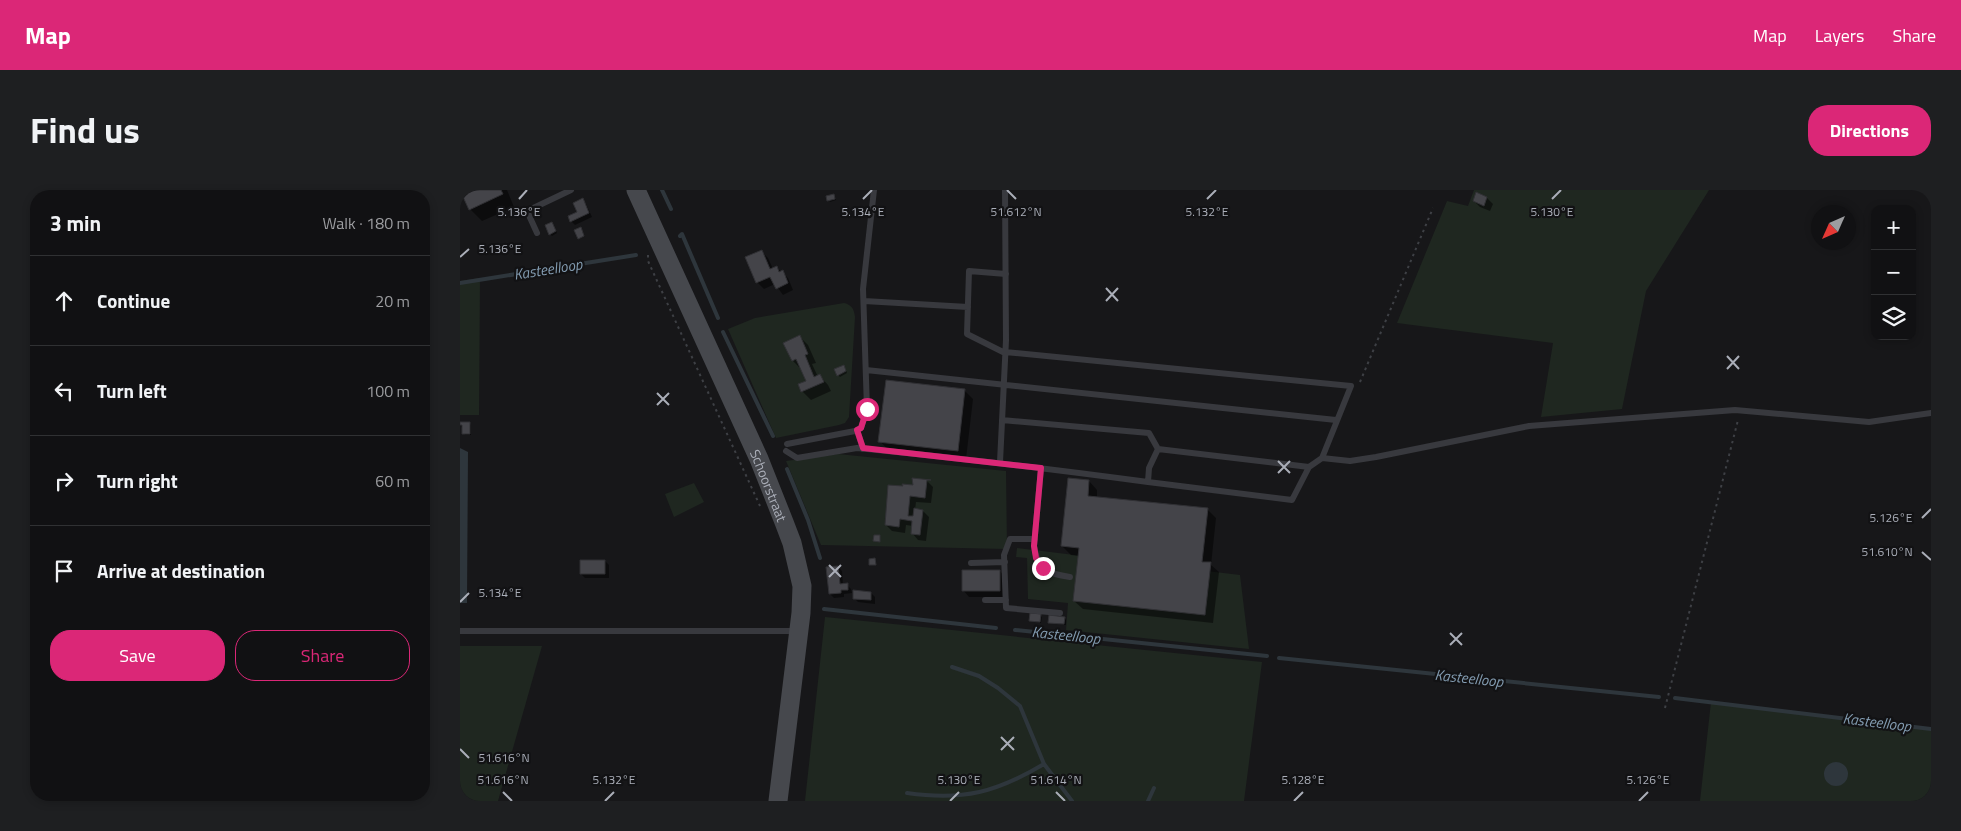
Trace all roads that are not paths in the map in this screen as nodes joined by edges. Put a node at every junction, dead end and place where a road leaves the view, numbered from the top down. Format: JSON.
{"nodes":[{"id":1,"x":571,"y":190,"type":"edge"},
{"id":2,"x":636,"y":190,"type":"edge"},
{"id":3,"x":874,"y":190,"type":"edge"},
{"id":4,"x":1005,"y":190,"type":"edge"},
{"id":5,"x":537,"y":233,"type":"dead end"},
{"id":6,"x":1006,"y":274,"type":"junction"},
{"id":7,"x":864,"y":301,"type":"junction"},
{"id":8,"x":968,"y":307,"type":"junction"},
{"id":9,"x":1005,"y":353,"type":"junction"},
{"id":10,"x":866,"y":370,"type":"junction"},
{"id":11,"x":1004,"y":384,"type":"junction"},
{"id":12,"x":1931,"y":413,"type":"edge"},
{"id":13,"x":1002,"y":420,"type":"junction"},
{"id":14,"x":1336,"y":420,"type":"junction"},
{"id":15,"x":857,"y":430,"type":"junction"},
{"id":16,"x":863,"y":448,"type":"junction"},
{"id":17,"x":1158,"y":448,"type":"junction"},
{"id":18,"x":1322,"y":458,"type":"junction"},
{"id":19,"x":1000,"y":462,"type":"junction"},
{"id":20,"x":1309,"y":467,"type":"junction"},
{"id":21,"x":1041,"y":468,"type":"junction"},
{"id":22,"x":1148,"y":482,"type":"junction"},
{"id":23,"x":1034,"y":539,"type":"junction"},
{"id":24,"x":1004,"y":562,"type":"junction"},
{"id":25,"x":970,"y":563,"type":"dead end"},
{"id":26,"x":1070,"y":577,"type":"dead end"},
{"id":27,"x":985,"y":600,"type":"dead end"},
{"id":28,"x":1006,"y":600,"type":"junction"},
{"id":29,"x":1060,"y":613,"type":"dead end"},
{"id":30,"x":460,"y":631,"type":"edge"},
{"id":31,"x":799,"y":633,"type":"junction"},
{"id":32,"x":778,"y":801,"type":"edge"}],
"edges":[{"from":1,"to":5,"type":"lane"},
{"from":2,"to":31,"type":"street","name":"Schoorstraat"},
{"from":3,"to":7,"type":"lane"},
{"from":4,"to":6,"type":"lane"},
{"from":6,"to":8,"type":"lane"},
{"from":6,"to":9,"type":"lane"},
{"from":7,"to":8,"type":"lane"},
{"from":7,"to":10,"type":"lane"},
{"from":8,"to":9,"type":"lane"},
{"from":9,"to":11,"type":"lane"},
{"from":9,"to":14,"type":"lane"},
{"from":10,"to":11,"type":"lane"},
{"from":10,"to":15,"type":"lane"},
{"from":11,"to":13,"type":"lane"},
{"from":11,"to":14,"type":"lane"},
{"from":12,"to":18,"type":"lane"},
{"from":13,"to":17,"type":"lane"},
{"from":13,"to":19,"type":"lane"},
{"from":14,"to":18,"type":"lane"},
{"from":15,"to":16,"type":"lane"},
{"from":15,"to":16,"type":"lane"},
{"from":16,"to":19,"type":"lane"},
{"from":17,"to":20,"type":"lane"},
{"from":17,"to":22,"type":"lane"},
{"from":18,"to":20,"type":"lane"},
{"from":19,"to":21,"type":"lane"},
{"from":20,"to":22,"type":"lane"},
{"from":21,"to":22,"type":"lane"},
{"from":21,"to":23,"type":"lane"},
{"from":23,"to":24,"type":"lane"},
{"from":23,"to":26,"type":"lane"},
{"from":24,"to":25,"type":"lane"},
{"from":24,"to":28,"type":"lane"},
{"from":27,"to":28,"type":"lane"},
{"from":28,"to":29,"type":"lane"},
{"from":30,"to":31,"type":"lane"},
{"from":31,"to":32,"type":"street","name":"Schoorstraat"}]}
